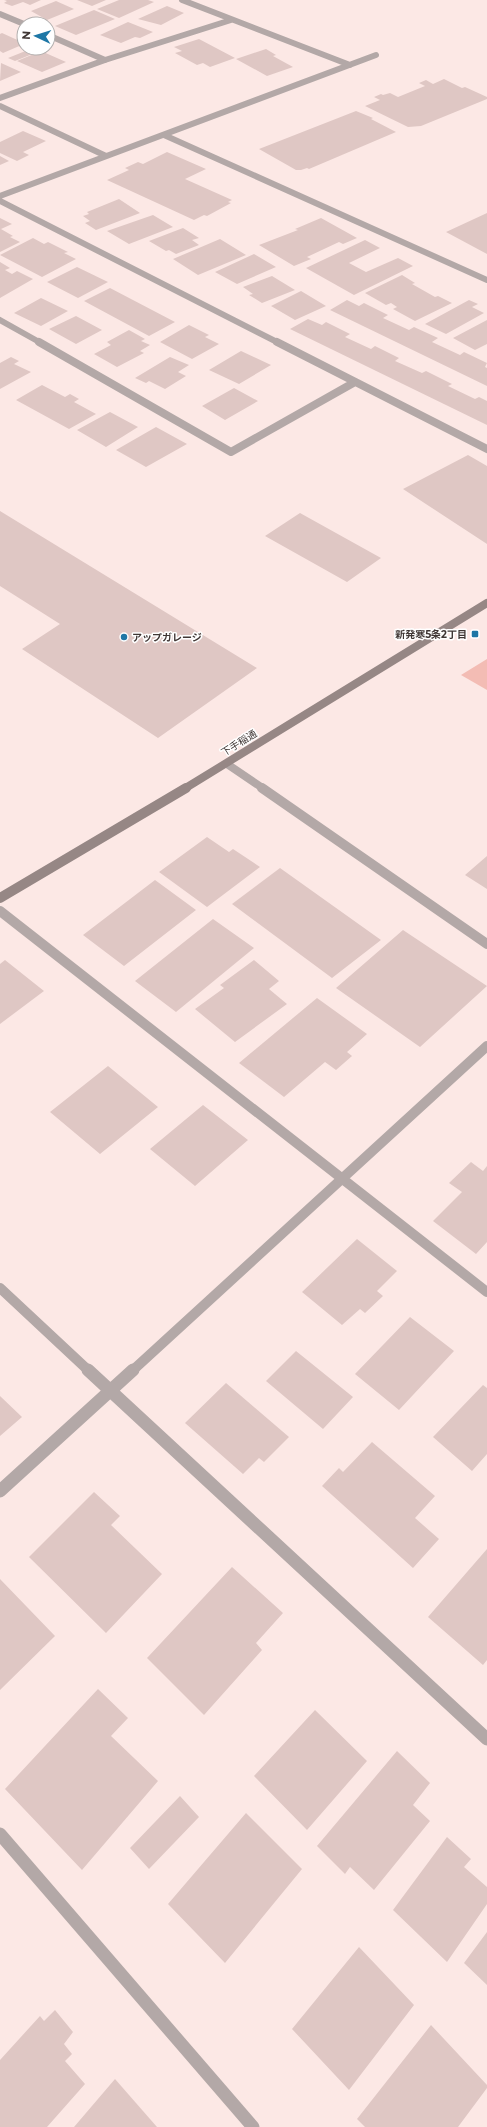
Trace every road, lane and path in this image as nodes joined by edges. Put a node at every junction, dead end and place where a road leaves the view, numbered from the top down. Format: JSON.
{"nodes":[{"id":1,"x":182,"y":0,"type":"edge"},
{"id":2,"x":0,"y":14,"type":"edge"},
{"id":3,"x":231,"y":20,"type":"junction"},
{"id":4,"x":16,"y":21,"type":"edge"},
{"id":5,"x":56,"y":39,"type":"edge"},
{"id":6,"x":376,"y":55,"type":"dead end"},
{"id":7,"x":105,"y":60,"type":"junction"},
{"id":8,"x":350,"y":65,"type":"junction"},
{"id":9,"x":0,"y":98,"type":"edge"},
{"id":10,"x":0,"y":106,"type":"edge"},
{"id":11,"x":164,"y":135,"type":"junction"},
{"id":12,"x":106,"y":156,"type":"junction"},
{"id":13,"x":0,"y":196,"type":"edge"},
{"id":14,"x":0,"y":201,"type":"edge"},
{"id":15,"x":487,"y":280,"type":"edge"},
{"id":16,"x":0,"y":320,"type":"edge"},
{"id":17,"x":355,"y":382,"type":"junction"},
{"id":18,"x":487,"y":449,"type":"edge"},
{"id":19,"x":487,"y":603,"type":"edge"},
{"id":20,"x":227,"y":764,"type":"junction"},
{"id":21,"x":0,"y":898,"type":"edge"},
{"id":22,"x":0,"y":911,"type":"edge"},
{"id":23,"x":487,"y":944,"type":"edge"},
{"id":24,"x":487,"y":1046,"type":"edge"},
{"id":25,"x":342,"y":1178,"type":"junction"},
{"id":26,"x":0,"y":1288,"type":"edge"},
{"id":27,"x":487,"y":1292,"type":"edge"},
{"id":28,"x":110,"y":1390,"type":"junction"},
{"id":29,"x":0,"y":1491,"type":"edge"},
{"id":30,"x":487,"y":1739,"type":"edge"},
{"id":31,"x":0,"y":1834,"type":"edge"},
{"id":32,"x":253,"y":2127,"type":"edge"}],
"edges":[{"from":1,"to":3,"type":"street"},
{"from":2,"to":4,"type":"street"},
{"from":3,"to":7,"type":"street"},
{"from":3,"to":8,"type":"street"},
{"from":5,"to":7,"type":"street"},
{"from":6,"to":8,"type":"street"},
{"from":7,"to":9,"type":"street"},
{"from":8,"to":11,"type":"street"},
{"from":10,"to":12,"type":"street"},
{"from":11,"to":12,"type":"street"},
{"from":11,"to":15,"type":"street"},
{"from":12,"to":13,"type":"street"},
{"from":14,"to":17,"type":"street"},
{"from":16,"to":17,"type":"street"},
{"from":17,"to":18,"type":"street"},
{"from":19,"to":20,"type":"main road","name":"下手稲通"},
{"from":20,"to":21,"type":"main road","name":"下手稲通"},
{"from":20,"to":23,"type":"street"},
{"from":22,"to":25,"type":"street"},
{"from":24,"to":25,"type":"street"},
{"from":25,"to":27,"type":"street"},
{"from":25,"to":28,"type":"street"},
{"from":26,"to":28,"type":"street"},
{"from":28,"to":29,"type":"street"},
{"from":28,"to":30,"type":"street"},
{"from":31,"to":32,"type":"street"}]}
